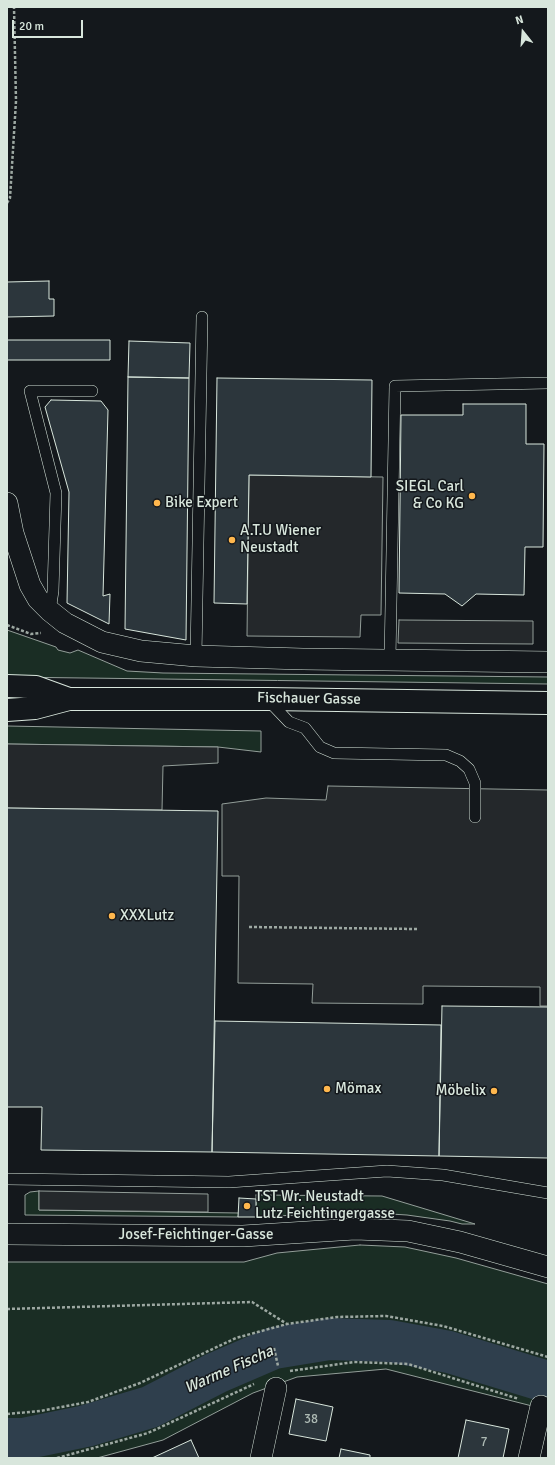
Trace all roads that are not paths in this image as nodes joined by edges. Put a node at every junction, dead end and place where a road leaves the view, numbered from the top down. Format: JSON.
{"nodes":[{"id":1,"x":202,"y":317,"type":"dead end"},
{"id":2,"x":548,"y":383,"type":"edge"},
{"id":3,"x":92,"y":391,"type":"dead end"},
{"id":4,"x":7,"y":503,"type":"edge"},
{"id":5,"x":10,"y":530,"type":"edge"},
{"id":6,"x":50,"y":611,"type":"junction"},
{"id":7,"x":196,"y":656,"type":"junction"},
{"id":8,"x":390,"y":660,"type":"junction"},
{"id":9,"x":548,"y":662,"type":"edge"},
{"id":10,"x":7,"y":686,"type":"edge"},
{"id":11,"x":266,"y":698,"type":"junction"},
{"id":12,"x":69,"y":699,"type":"junction"},
{"id":13,"x":548,"y":703,"type":"edge"},
{"id":14,"x":7,"y":710,"type":"edge"},
{"id":15,"x":475,"y":817,"type":"dead end"},
{"id":16,"x":7,"y":1179,"type":"edge"},
{"id":17,"x":548,"y":1193,"type":"edge"},
{"id":18,"x":7,"y":1234,"type":"edge"},
{"id":19,"x":548,"y":1266,"type":"edge"},
{"id":20,"x":276,"y":1378,"type":"road end"},
{"id":21,"x":541,"y":1406,"type":"road end"},
{"id":22,"x":261,"y":1458,"type":"edge"},
{"id":23,"x":529,"y":1458,"type":"edge"}],
"edges":[{"from":1,"to":7,"type":"lane"},
{"from":2,"to":8,"type":"lane"},
{"from":3,"to":6,"type":"lane"},
{"from":4,"to":5,"type":"street"},
{"from":5,"to":6,"type":"street"},
{"from":6,"to":7,"type":"street"},
{"from":7,"to":8,"type":"street"},
{"from":8,"to":9,"type":"street"},
{"from":10,"to":12,"type":"main road","name":"Fischauer Gasse"},
{"from":11,"to":12,"type":"main road","name":"Fischauer Gasse"},
{"from":11,"to":13,"type":"main road","name":"Fischauer Gasse"},
{"from":11,"to":15,"type":"lane"},
{"from":12,"to":14,"type":"main road","name":"Fischauer Gasse"},
{"from":16,"to":17,"type":"lane"},
{"from":18,"to":19,"type":"street","name":"Josef-Feichtinger-Gasse"},
{"from":20,"to":22,"type":"street"},
{"from":21,"to":23,"type":"street"}]}
